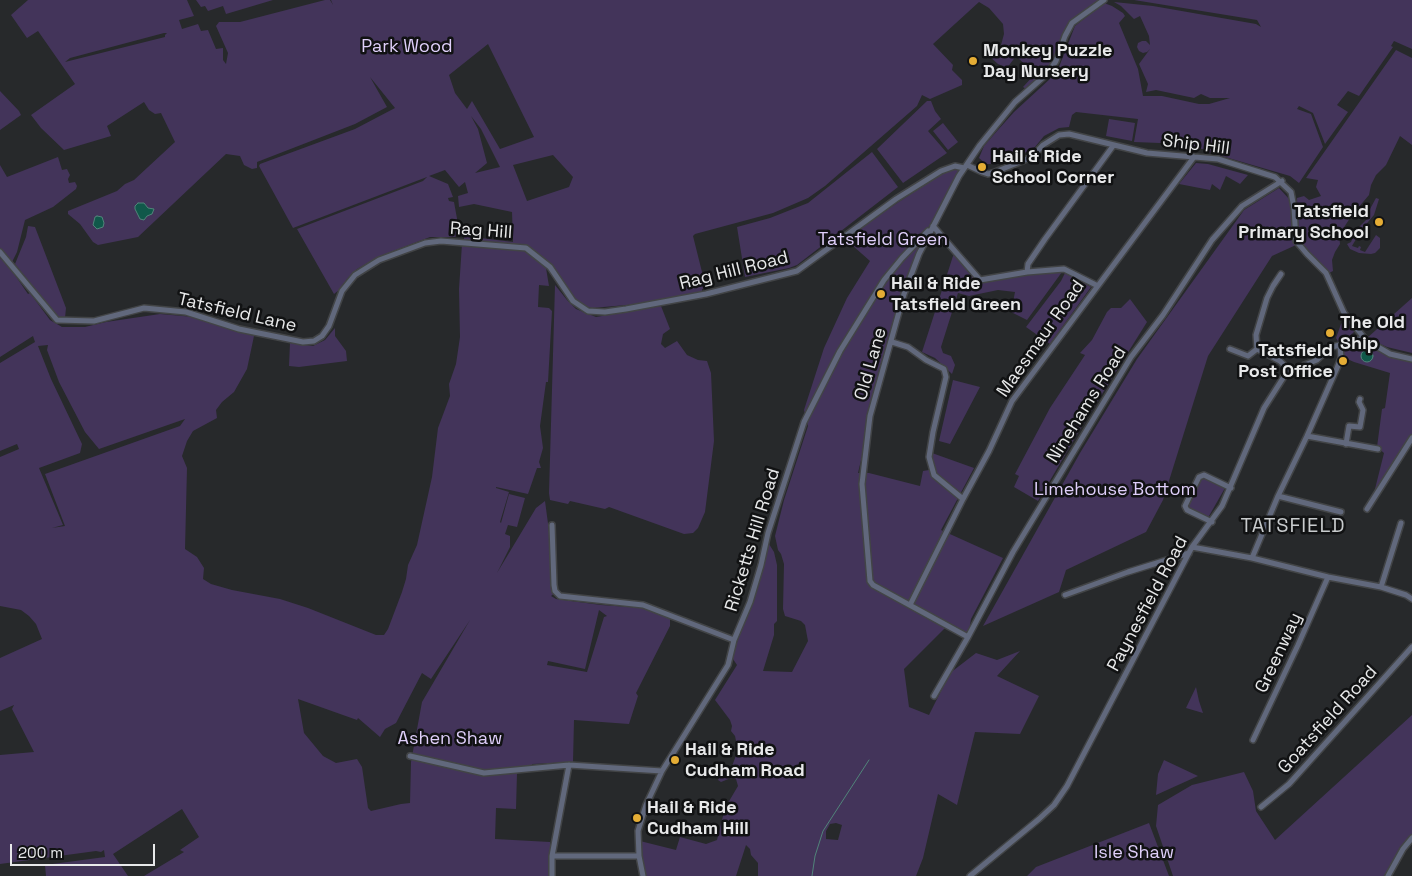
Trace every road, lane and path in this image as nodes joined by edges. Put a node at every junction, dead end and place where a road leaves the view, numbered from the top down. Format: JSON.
{"nodes":[{"id":1,"x":1104,"y":0,"type":"edge"},
{"id":2,"x":1113,"y":146,"type":"junction"},
{"id":3,"x":1194,"y":156,"type":"junction"},
{"id":4,"x":966,"y":166,"type":"junction"},
{"id":5,"x":1282,"y":181,"type":"junction"},
{"id":6,"x":933,"y":227,"type":"junction"},
{"id":7,"x":425,"y":244,"type":"joint"},
{"id":8,"x":0,"y":252,"type":"edge"},
{"id":9,"x":1026,"y":272,"type":"junction"},
{"id":10,"x":555,"y":274,"type":"joint"},
{"id":11,"x":1282,"y":274,"type":"dead end"},
{"id":12,"x":1096,"y":285,"type":"junction"},
{"id":13,"x":1364,"y":338,"type":"junction"},
{"id":14,"x":892,"y":342,"type":"junction"},
{"id":15,"x":1340,"y":346,"type":"junction"},
{"id":16,"x":1230,"y":349,"type":"dead end"},
{"id":17,"x":1257,"y":349,"type":"junction"},
{"id":18,"x":1412,"y":359,"type":"edge"},
{"id":19,"x":1290,"y":370,"type":"junction"},
{"id":20,"x":1360,"y":399,"type":"dead end"},
{"id":21,"x":1350,"y":418,"type":"dead end"},
{"id":22,"x":1349,"y":426,"type":"junction"},
{"id":23,"x":1307,"y":436,"type":"junction"},
{"id":24,"x":1412,"y":438,"type":"edge"},
{"id":25,"x":1346,"y":444,"type":"junction"},
{"id":26,"x":1378,"y":449,"type":"dead end"},
{"id":27,"x":1231,"y":488,"type":"junction"},
{"id":28,"x":1278,"y":496,"type":"junction"},
{"id":29,"x":963,"y":499,"type":"junction"},
{"id":30,"x":1367,"y":509,"type":"dead end"},
{"id":31,"x":1341,"y":512,"type":"dead end"},
{"id":32,"x":1212,"y":522,"type":"junction"},
{"id":33,"x":1401,"y":523,"type":"dead end"},
{"id":34,"x":552,"y":525,"type":"dead end"},
{"id":35,"x":1192,"y":547,"type":"junction"},
{"id":36,"x":1189,"y":553,"type":"junction"},
{"id":37,"x":1252,"y":558,"type":"junction"},
{"id":38,"x":1328,"y":577,"type":"junction"},
{"id":39,"x":1381,"y":587,"type":"junction"},
{"id":40,"x":1065,"y":595,"type":"dead end"},
{"id":41,"x":1412,"y":599,"type":"edge"},
{"id":42,"x":910,"y":605,"type":"junction"},
{"id":43,"x":968,"y":637,"type":"junction"},
{"id":44,"x":734,"y":640,"type":"junction"},
{"id":45,"x":1412,"y":647,"type":"edge"},
{"id":46,"x":934,"y":696,"type":"dead end"},
{"id":47,"x":1253,"y":740,"type":"dead end"},
{"id":48,"x":410,"y":756,"type":"dead end"},
{"id":49,"x":569,"y":765,"type":"junction"},
{"id":50,"x":662,"y":770,"type":"junction"},
{"id":51,"x":1261,"y":807,"type":"dead end"},
{"id":52,"x":1412,"y":838,"type":"edge"},
{"id":53,"x":552,"y":856,"type":"junction"},
{"id":54,"x":638,"y":856,"type":"junction"},
{"id":55,"x":552,"y":876,"type":"edge"},
{"id":56,"x":643,"y":876,"type":"edge"},
{"id":57,"x":970,"y":876,"type":"edge"},
{"id":58,"x":1388,"y":876,"type":"edge"}],
"edges":[{"from":1,"to":4,"type":"street","name":"Old Lane"},
{"from":2,"to":3,"type":"street","name":"Ship Hill"},
{"from":2,"to":4,"type":"street","name":"Ship Hill"},
{"from":2,"to":9,"type":"street"},
{"from":3,"to":5,"type":"street","name":"Ship Hill"},
{"from":3,"to":12,"type":"street","name":"Maesmaur Road"},
{"from":4,"to":6,"type":"street","name":"Old Lane"},
{"from":4,"to":10,"type":"street","name":"Rag Hill Road"},
{"from":5,"to":13,"type":"street"},
{"from":5,"to":43,"type":"street","name":"Ninehams Road"},
{"from":6,"to":9,"type":"street"},
{"from":6,"to":14,"type":"street","name":"Old Lane"},
{"from":6,"to":44,"type":"street","name":"Ricketts Hill Road"},
{"from":7,"to":8,"type":"street","name":"Tatsfield Lane"},
{"from":7,"to":10,"type":"street","name":"Rag Hill"},
{"from":9,"to":12,"type":"street"},
{"from":11,"to":17,"type":"street"},
{"from":12,"to":29,"type":"street","name":"Maesmaur Road"},
{"from":13,"to":15,"type":"street"},
{"from":13,"to":18,"type":"street"},
{"from":14,"to":29,"type":"street"},
{"from":14,"to":42,"type":"street","name":"Old Lane"},
{"from":15,"to":19,"type":"street"},
{"from":15,"to":23,"type":"street"},
{"from":16,"to":17,"type":"street"},
{"from":17,"to":19,"type":"street"},
{"from":19,"to":27,"type":"street","name":"Paynesfield Road"},
{"from":20,"to":22,"type":"street"},
{"from":21,"to":22,"type":"street"},
{"from":22,"to":25,"type":"street"},
{"from":23,"to":25,"type":"street"},
{"from":23,"to":28,"type":"street"},
{"from":24,"to":30,"type":"street"},
{"from":25,"to":26,"type":"street"},
{"from":27,"to":32,"type":"street","name":"Paynesfield Road"},
{"from":27,"to":32,"type":"street"},
{"from":28,"to":31,"type":"street"},
{"from":28,"to":37,"type":"street"},
{"from":29,"to":42,"type":"street","name":"Maesmaur Road"},
{"from":32,"to":35,"type":"street","name":"Paynesfield Road"},
{"from":33,"to":39,"type":"street"},
{"from":34,"to":44,"type":"street"},
{"from":35,"to":36,"type":"street","name":"Paynesfield Road"},
{"from":35,"to":37,"type":"street"},
{"from":36,"to":40,"type":"street"},
{"from":36,"to":57,"type":"street","name":"Paynesfield Road"},
{"from":37,"to":38,"type":"street"},
{"from":38,"to":39,"type":"street"},
{"from":38,"to":47,"type":"street","name":"Greenway"},
{"from":39,"to":41,"type":"street"},
{"from":42,"to":43,"type":"street"},
{"from":43,"to":46,"type":"street","name":"Ninehams Road"},
{"from":44,"to":50,"type":"street","name":"Ricketts Hill Road"},
{"from":45,"to":51,"type":"street","name":"Goatsfield Road"},
{"from":48,"to":49,"type":"street"},
{"from":49,"to":50,"type":"street"},
{"from":49,"to":53,"type":"street"},
{"from":50,"to":54,"type":"street","name":"Ricketts Hill Road"},
{"from":52,"to":58,"type":"street"},
{"from":53,"to":54,"type":"street"},
{"from":53,"to":55,"type":"street"},
{"from":54,"to":56,"type":"street","name":"Ricketts Hill Road"}]}
